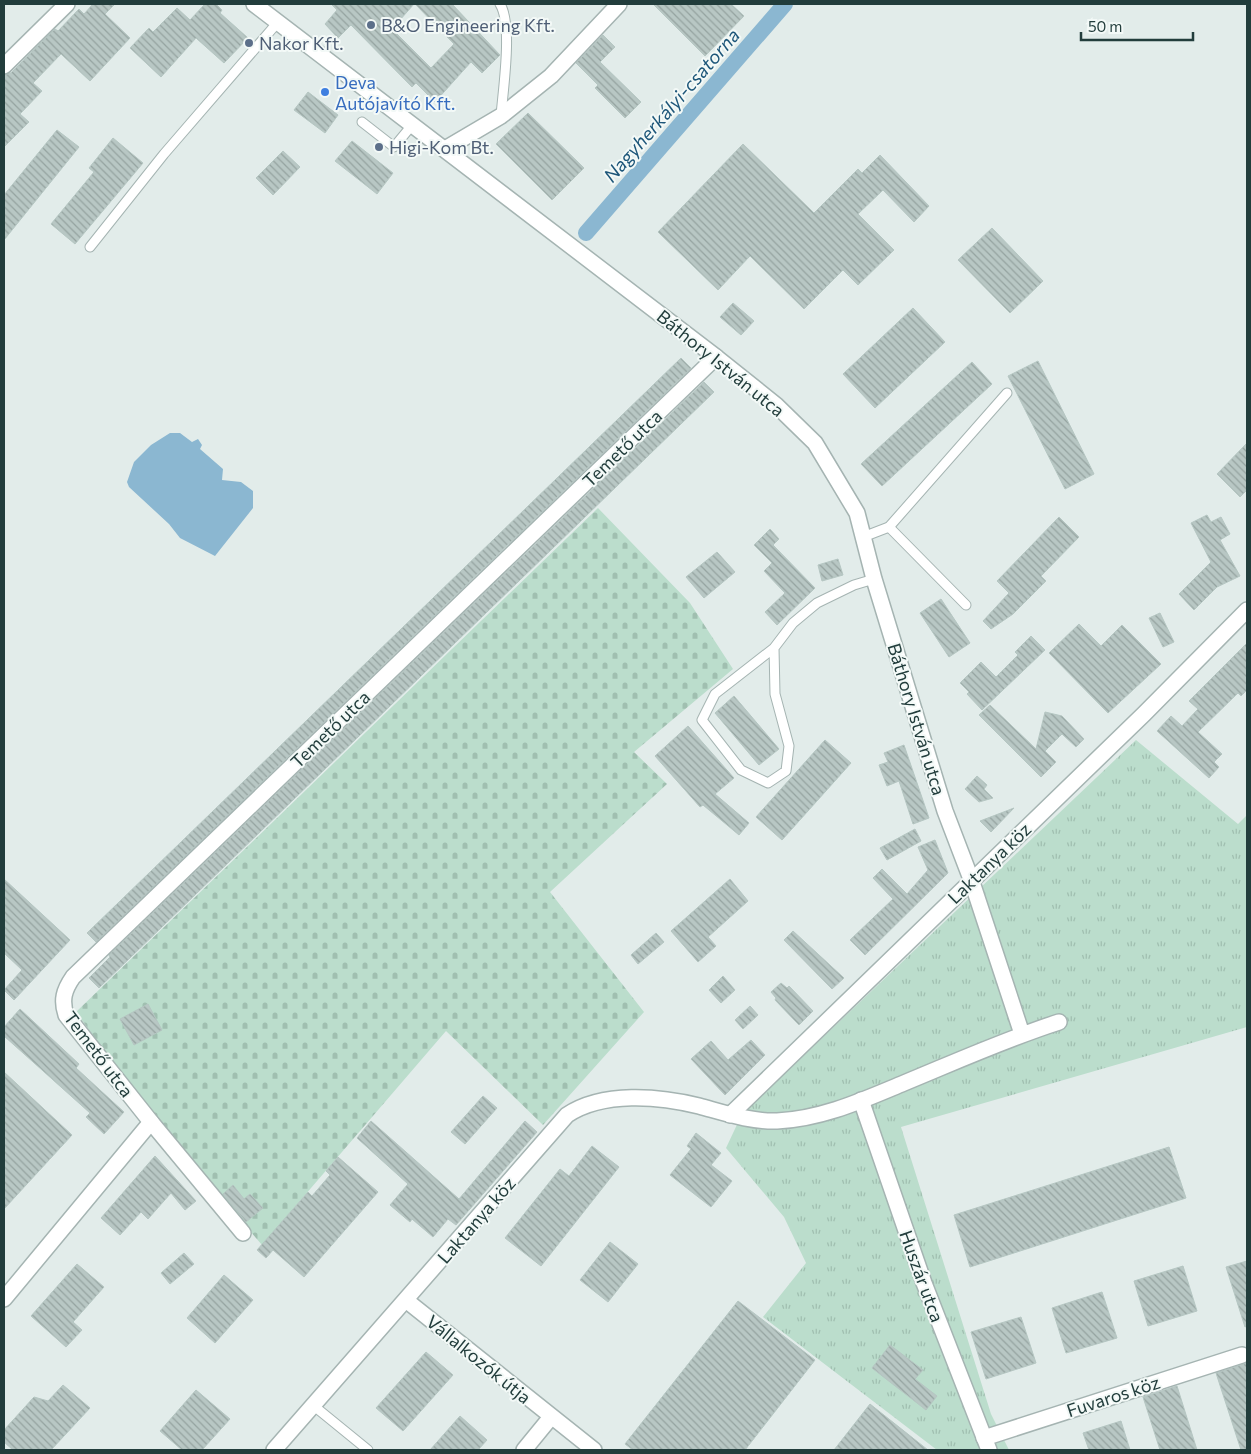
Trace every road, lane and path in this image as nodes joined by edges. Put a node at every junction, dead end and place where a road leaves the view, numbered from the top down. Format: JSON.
{"nodes":[{"id":1,"x":67,"y":4,"type":"edge"},
{"id":2,"x":254,"y":4,"type":"edge"},
{"id":3,"x":500,"y":4,"type":"edge"},
{"id":4,"x":620,"y":4,"type":"edge"},
{"id":5,"x":278,"y":22,"type":"junction"},
{"id":6,"x":4,"y":66,"type":"edge"},
{"id":7,"x":501,"y":116,"type":"junction"},
{"id":8,"x":362,"y":122,"type":"dead end"},
{"id":9,"x":413,"y":124,"type":"junction"},
{"id":10,"x":446,"y":149,"type":"junction"},
{"id":11,"x":90,"y":247,"type":"dead end"},
{"id":12,"x":716,"y":357,"type":"junction"},
{"id":13,"x":1007,"y":394,"type":"dead end"},
{"id":14,"x":889,"y":527,"type":"junction"},
{"id":15,"x":863,"y":537,"type":"junction"},
{"id":16,"x":874,"y":579,"type":"junction"},
{"id":17,"x":966,"y":605,"type":"dead end"},
{"id":18,"x":1247,"y":610,"type":"edge"},
{"id":19,"x":774,"y":648,"type":"junction"},
{"id":20,"x":972,"y":879,"type":"junction"},
{"id":21,"x":1059,"y":1022,"type":"dead end"},
{"id":22,"x":1022,"y":1034,"type":"junction"},
{"id":23,"x":861,"y":1100,"type":"junction"},
{"id":24,"x":730,"y":1115,"type":"junction"},
{"id":25,"x":151,"y":1122,"type":"junction"},
{"id":26,"x":242,"y":1233,"type":"dead end"},
{"id":27,"x":5,"y":1296,"type":"edge"},
{"id":28,"x":406,"y":1301,"type":"junction"},
{"id":29,"x":1242,"y":1355,"type":"dead end"},
{"id":30,"x":314,"y":1406,"type":"junction"},
{"id":31,"x":551,"y":1417,"type":"junction"},
{"id":32,"x":986,"y":1444,"type":"edge"},
{"id":33,"x":274,"y":1450,"type":"edge"},
{"id":34,"x":368,"y":1450,"type":"edge"},
{"id":35,"x":524,"y":1450,"type":"edge"},
{"id":36,"x":594,"y":1450,"type":"edge"}],
"edges":[{"from":1,"to":6,"type":"street"},
{"from":2,"to":5,"type":"street","name":"Báthory István utca"},
{"from":3,"to":7,"type":"lane"},
{"from":4,"to":7,"type":"street"},
{"from":5,"to":9,"type":"street","name":"Báthory István utca"},
{"from":5,"to":11,"type":"lane"},
{"from":7,"to":10,"type":"street"},
{"from":8,"to":9,"type":"lane"},
{"from":9,"to":10,"type":"street","name":"Báthory István utca"},
{"from":10,"to":12,"type":"street","name":"Báthory István utca"},
{"from":12,"to":15,"type":"street","name":"Báthory István utca"},
{"from":12,"to":25,"type":"street","name":"Temető utca"},
{"from":13,"to":14,"type":"lane"},
{"from":14,"to":15,"type":"lane"},
{"from":14,"to":17,"type":"lane"},
{"from":15,"to":16,"type":"street","name":"Báthory István utca"},
{"from":16,"to":19,"type":"lane"},
{"from":16,"to":20,"type":"street","name":"Báthory István utca"},
{"from":18,"to":20,"type":"street","name":"Laktanya köz"},
{"from":19,"to":19,"type":"lane"},
{"from":20,"to":22,"type":"street","name":"Báthory István utca"},
{"from":20,"to":24,"type":"street","name":"Laktanya köz"},
{"from":21,"to":22,"type":"street","name":"Laktanya köz"},
{"from":22,"to":23,"type":"street","name":"Laktanya köz"},
{"from":23,"to":24,"type":"street","name":"Laktanya köz"},
{"from":23,"to":32,"type":"street","name":"Huszár utca"},
{"from":24,"to":28,"type":"street","name":"Laktanya köz"},
{"from":25,"to":26,"type":"street","name":"Temető utca"},
{"from":25,"to":27,"type":"street"},
{"from":28,"to":30,"type":"street","name":"Laktanya köz"},
{"from":28,"to":31,"type":"street","name":"Vállalkozók útja"},
{"from":29,"to":32,"type":"street","name":"Fuvaros köz"},
{"from":30,"to":33,"type":"street","name":"Laktanya köz"},
{"from":30,"to":34,"type":"lane"},
{"from":31,"to":35,"type":"street"},
{"from":31,"to":36,"type":"street","name":"Vállalkozók útja"}]}
